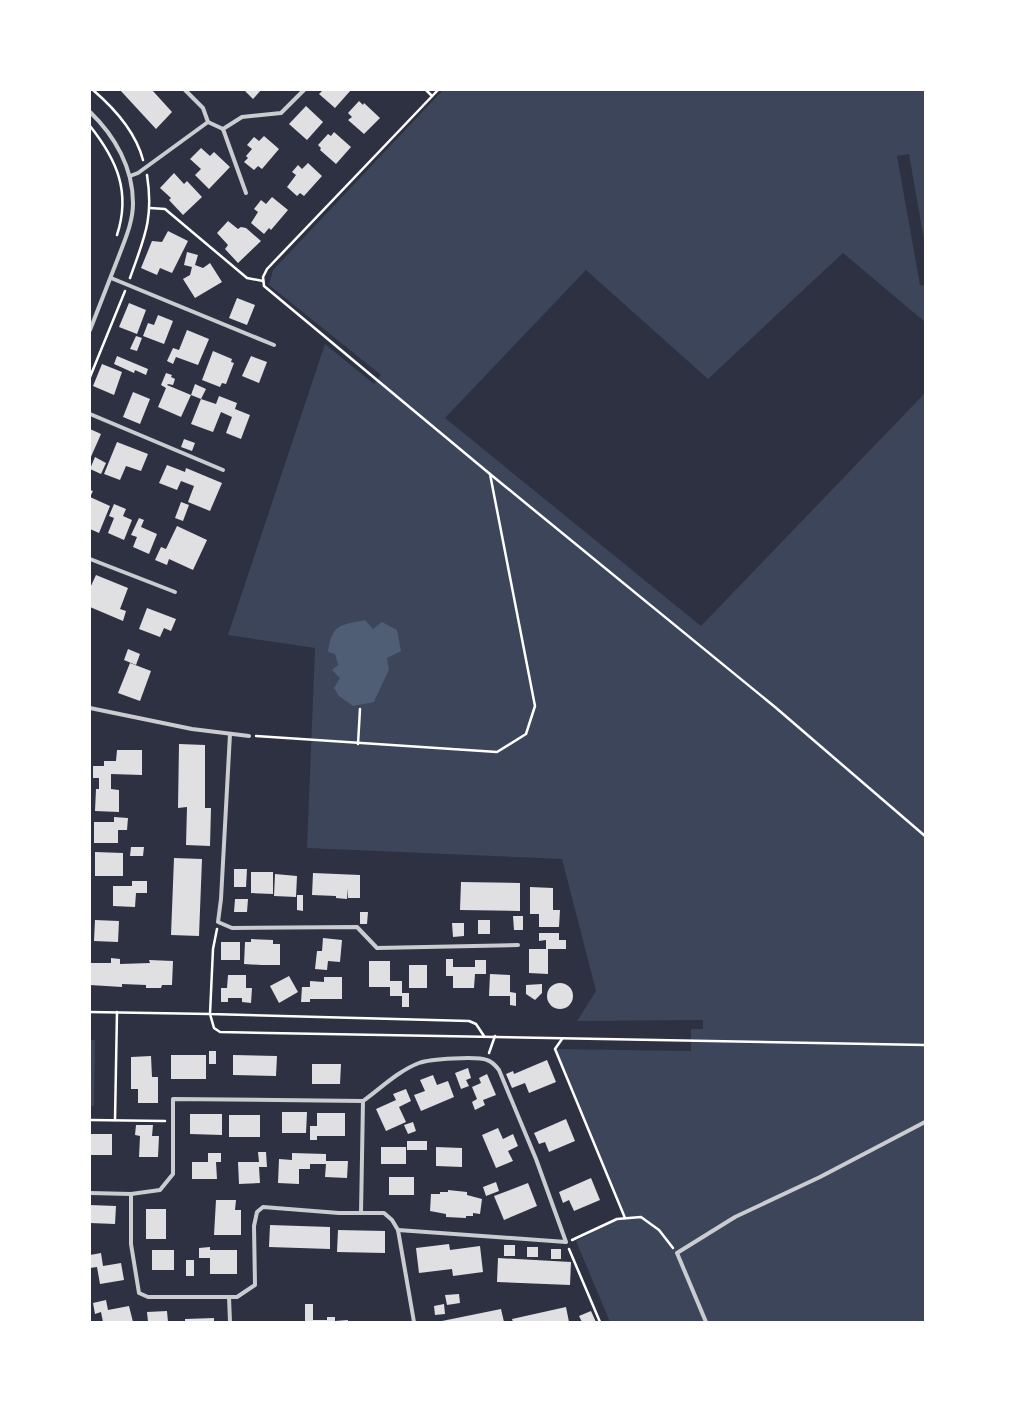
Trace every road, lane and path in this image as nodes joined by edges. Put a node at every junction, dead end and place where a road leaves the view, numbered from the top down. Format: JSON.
{"nodes":[{"id":1,"x":185,"y":90,"type":"edge"},
{"id":2,"x":304,"y":90,"type":"edge"},
{"id":3,"x":426,"y":90,"type":"edge"},
{"id":4,"x":438,"y":90,"type":"edge"},
{"id":5,"x":432,"y":96,"type":"junction"},
{"id":6,"x":90,"y":112,"type":"edge"},
{"id":7,"x":208,"y":122,"type":"junction"},
{"id":8,"x":90,"y":126,"type":"edge"},
{"id":9,"x":223,"y":129,"type":"junction"},
{"id":10,"x":130,"y":176,"type":"junction"},
{"id":11,"x":246,"y":193,"type":"dead end"},
{"id":12,"x":150,"y":208,"type":"dead end"},
{"id":13,"x":114,"y":241,"type":"dead end"},
{"id":14,"x":111,"y":278,"type":"junction"},
{"id":15,"x":263,"y":281,"type":"junction"},
{"id":16,"x":90,"y":330,"type":"edge"},
{"id":17,"x":274,"y":345,"type":"dead end"},
{"id":18,"x":90,"y":414,"type":"edge"},
{"id":19,"x":223,"y":470,"type":"dead end"},
{"id":20,"x":490,"y":474,"type":"junction"},
{"id":21,"x":90,"y":559,"type":"edge"},
{"id":22,"x":175,"y":592,"type":"dead end"},
{"id":23,"x":90,"y":708,"type":"edge"},
{"id":24,"x":360,"y":708,"type":"dead end"},
{"id":25,"x":230,"y":734,"type":"junction"},
{"id":26,"x":249,"y":736,"type":"joint"},
{"id":27,"x":358,"y":744,"type":"junction"},
{"id":28,"x":925,"y":836,"type":"edge"},
{"id":29,"x":218,"y":922,"type":"junction"},
{"id":30,"x":518,"y":945,"type":"dead end"},
{"id":31,"x":90,"y":1012,"type":"edge"},
{"id":32,"x":118,"y":1012,"type":"junction"},
{"id":33,"x":210,"y":1014,"type":"junction"},
{"id":34,"x":484,"y":1036,"type":"junction"},
{"id":35,"x":495,"y":1036,"type":"junction"},
{"id":36,"x":562,"y":1038,"type":"junction"},
{"id":37,"x":925,"y":1045,"type":"edge"},
{"id":38,"x":487,"y":1060,"type":"junction"},
{"id":39,"x":363,"y":1101,"type":"junction"},
{"id":40,"x":90,"y":1120,"type":"edge"},
{"id":41,"x":115,"y":1120,"type":"junction"},
{"id":42,"x":173,"y":1122,"type":"junction"},
{"id":43,"x":925,"y":1122,"type":"edge"},
{"id":44,"x":90,"y":1193,"type":"edge"},
{"id":45,"x":131,"y":1194,"type":"junction"},
{"id":46,"x":361,"y":1213,"type":"junction"},
{"id":47,"x":625,"y":1218,"type":"junction"},
{"id":48,"x":398,"y":1230,"type":"junction"},
{"id":49,"x":566,"y":1242,"type":"junction"},
{"id":50,"x":677,"y":1253,"type":"junction"},
{"id":51,"x":229,"y":1297,"type":"junction"},
{"id":52,"x":230,"y":1322,"type":"edge"},
{"id":53,"x":414,"y":1322,"type":"edge"},
{"id":54,"x":600,"y":1322,"type":"edge"},
{"id":55,"x":706,"y":1322,"type":"edge"}],
"edges":[{"from":1,"to":7,"type":"street"},
{"from":2,"to":9,"type":"street"},
{"from":3,"to":5,"type":"path"},
{"from":4,"to":5,"type":"path"},
{"from":5,"to":15,"type":"path"},
{"from":6,"to":10,"type":"street"},
{"from":7,"to":9,"type":"street"},
{"from":7,"to":10,"type":"street"},
{"from":8,"to":13,"type":"path"},
{"from":9,"to":11,"type":"street"},
{"from":10,"to":14,"type":"street"},
{"from":12,"to":15,"type":"path"},
{"from":14,"to":16,"type":"street"},
{"from":14,"to":17,"type":"street"},
{"from":15,"to":20,"type":"path"},
{"from":18,"to":19,"type":"street"},
{"from":20,"to":27,"type":"path"},
{"from":20,"to":28,"type":"path"},
{"from":21,"to":22,"type":"street"},
{"from":23,"to":25,"type":"street"},
{"from":24,"to":27,"type":"path"},
{"from":25,"to":26,"type":"street"},
{"from":25,"to":29,"type":"street"},
{"from":26,"to":27,"type":"path"},
{"from":29,"to":30,"type":"street"},
{"from":29,"to":33,"type":"path"},
{"from":31,"to":32,"type":"path"},
{"from":32,"to":33,"type":"path"},
{"from":32,"to":41,"type":"path"},
{"from":33,"to":34,"type":"path"},
{"from":33,"to":34,"type":"path"},
{"from":34,"to":35,"type":"path"},
{"from":35,"to":36,"type":"path"},
{"from":35,"to":38,"type":"path"},
{"from":36,"to":37,"type":"path"},
{"from":36,"to":47,"type":"path"},
{"from":38,"to":39,"type":"street"},
{"from":38,"to":49,"type":"street"},
{"from":39,"to":42,"type":"street"},
{"from":39,"to":46,"type":"street"},
{"from":40,"to":41,"type":"path"},
{"from":41,"to":42,"type":"path"},
{"from":42,"to":45,"type":"street"},
{"from":43,"to":50,"type":"street"},
{"from":44,"to":45,"type":"street"},
{"from":45,"to":51,"type":"street"},
{"from":46,"to":48,"type":"street"},
{"from":46,"to":51,"type":"street"},
{"from":47,"to":49,"type":"path"},
{"from":47,"to":50,"type":"path"},
{"from":48,"to":49,"type":"street"},
{"from":48,"to":53,"type":"street"},
{"from":49,"to":54,"type":"path"},
{"from":50,"to":55,"type":"street"},
{"from":51,"to":52,"type":"street"}]}
